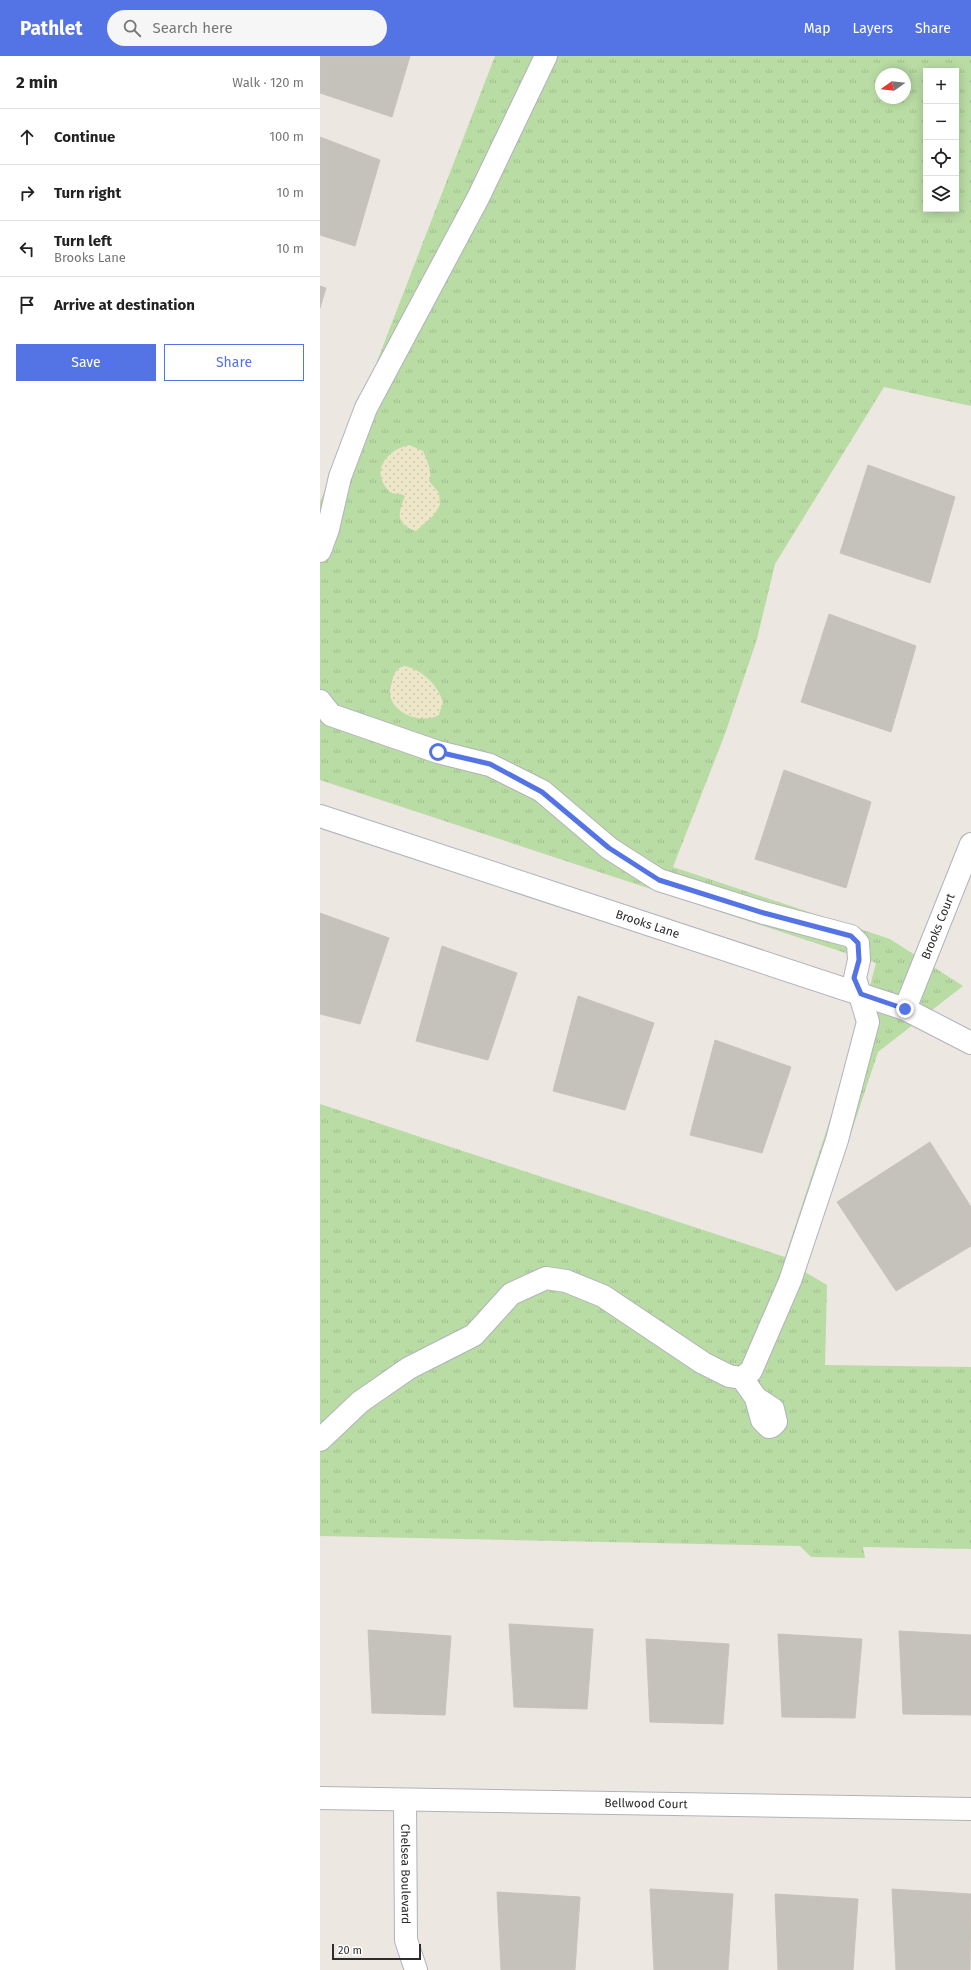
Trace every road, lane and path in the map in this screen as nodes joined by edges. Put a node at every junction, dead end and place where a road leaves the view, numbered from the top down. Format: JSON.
{"nodes":[{"id":1,"x":546,"y":56,"type":"edge"},
{"id":2,"x":320,"y":551,"type":"edge"},
{"id":3,"x":320,"y":701,"type":"edge"},
{"id":4,"x":320,"y":816,"type":"edge"},
{"id":5,"x":971,"y":844,"type":"edge"},
{"id":6,"x":861,"y":994,"type":"junction"},
{"id":7,"x":905,"y":1009,"type":"junction"},
{"id":8,"x":971,"y":1043,"type":"edge"},
{"id":9,"x":742,"y":1378,"type":"junction"},
{"id":10,"x":756,"y":1398,"type":"dead end"},
{"id":11,"x":320,"y":1440,"type":"edge"},
{"id":12,"x":320,"y":1798,"type":"edge"},
{"id":13,"x":405,"y":1800,"type":"junction"},
{"id":14,"x":971,"y":1810,"type":"edge"},
{"id":15,"x":416,"y":1970,"type":"edge"}],
"edges":[{"from":1,"to":2,"type":"street"},
{"from":3,"to":6,"type":"street"},
{"from":4,"to":6,"type":"street","name":"Brooks Lane"},
{"from":5,"to":7,"type":"street","name":"Brooks Court"},
{"from":6,"to":7,"type":"street","name":"Brooks Lane"},
{"from":6,"to":9,"type":"street"},
{"from":7,"to":8,"type":"street","name":"Brooks Lane"},
{"from":9,"to":10,"type":"street"},
{"from":9,"to":11,"type":"street"},
{"from":12,"to":13,"type":"street","name":"Bellwood Court"},
{"from":13,"to":14,"type":"street","name":"Bellwood Court"},
{"from":13,"to":15,"type":"street","name":"Chelsea Boulevard"}]}
